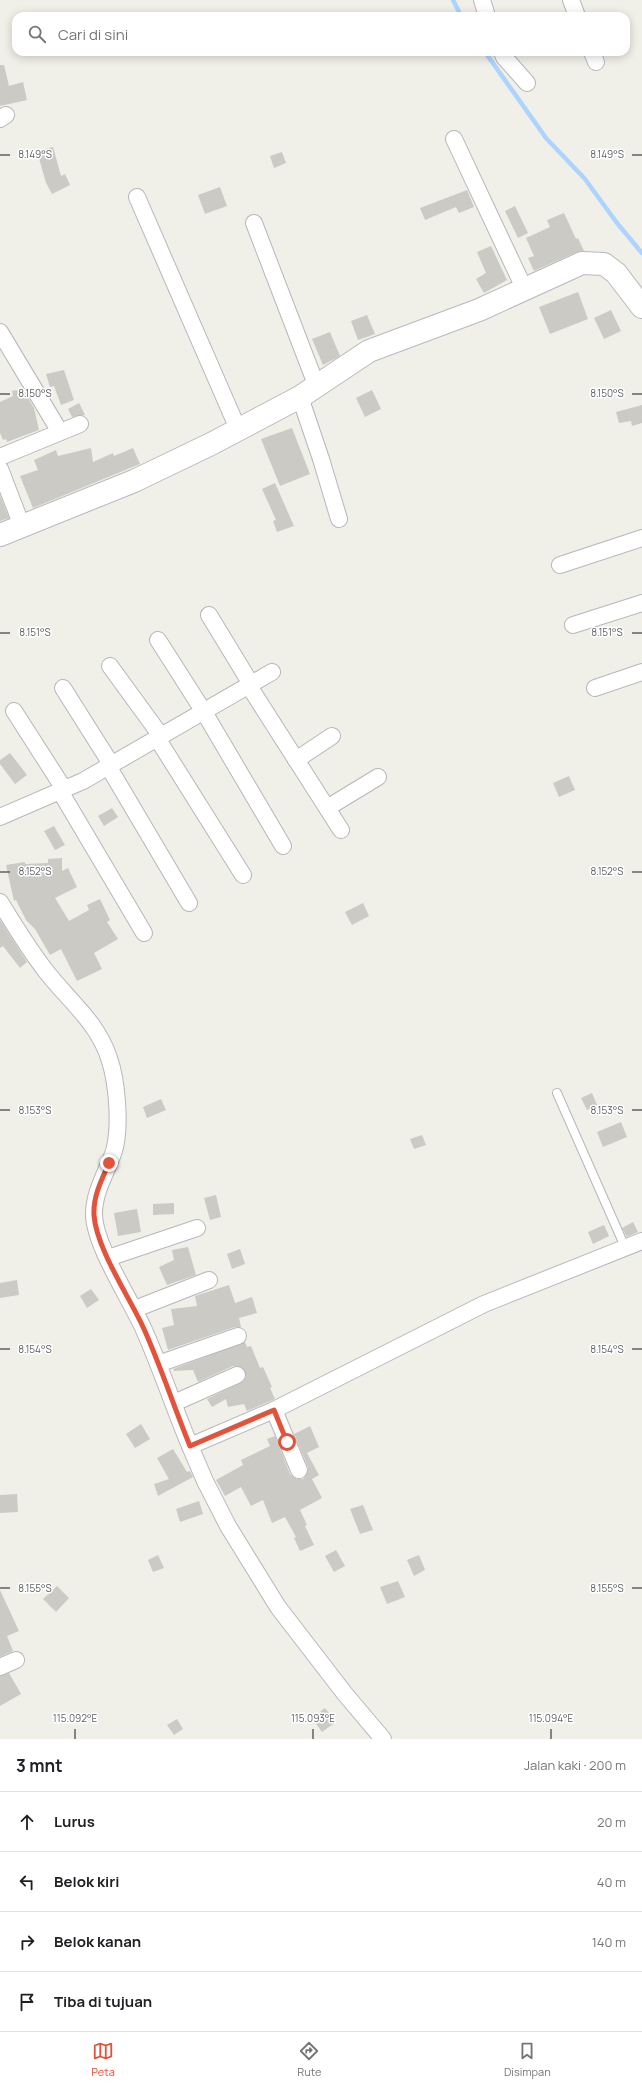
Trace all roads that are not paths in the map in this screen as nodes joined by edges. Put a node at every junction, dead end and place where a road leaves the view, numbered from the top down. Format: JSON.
{"nodes":[{"id":1,"x":482,"y":0,"type":"edge"},
{"id":2,"x":571,"y":0,"type":"edge"},
{"id":3,"x":486,"y":12,"type":"edge"},
{"id":4,"x":576,"y":12,"type":"edge"},
{"id":5,"x":504,"y":56,"type":"edge"},
{"id":6,"x":527,"y":83,"type":"dead end"},
{"id":7,"x":454,"y":139,"type":"dead end"},
{"id":8,"x":137,"y":197,"type":"dead end"},
{"id":9,"x":254,"y":223,"type":"dead end"},
{"id":10,"x":524,"y":288,"type":"junction"},
{"id":11,"x":642,"y":307,"type":"edge"},
{"id":12,"x":0,"y":332,"type":"edge"},
{"id":13,"x":308,"y":392,"type":"junction"},
{"id":14,"x":80,"y":424,"type":"dead end"},
{"id":15,"x":238,"y":429,"type":"junction"},
{"id":16,"x":60,"y":432,"type":"junction"},
{"id":17,"x":0,"y":457,"type":"edge"},
{"id":18,"x":0,"y":469,"type":"edge"},
{"id":19,"x":339,"y":519,"type":"dead end"},
{"id":20,"x":22,"y":526,"type":"junction"},
{"id":21,"x":0,"y":534,"type":"edge"},
{"id":22,"x":642,"y":538,"type":"edge"},
{"id":23,"x":560,"y":565,"type":"dead end"},
{"id":24,"x":642,"y":603,"type":"edge"},
{"id":25,"x":209,"y":615,"type":"dead end"},
{"id":26,"x":572,"y":625,"type":"dead end"},
{"id":27,"x":158,"y":640,"type":"dead end"},
{"id":28,"x":110,"y":666,"type":"dead end"},
{"id":29,"x":272,"y":672,"type":"dead end"},
{"id":30,"x":642,"y":672,"type":"edge"},
{"id":31,"x":250,"y":685,"type":"junction"},
{"id":32,"x":63,"y":688,"type":"dead end"},
{"id":33,"x":595,"y":688,"type":"dead end"},
{"id":34,"x":14,"y":711,"type":"dead end"},
{"id":35,"x":204,"y":712,"type":"junction"},
{"id":36,"x":332,"y":736,"type":"dead end"},
{"id":37,"x":159,"y":737,"type":"junction"},
{"id":38,"x":296,"y":760,"type":"junction"},
{"id":39,"x":110,"y":765,"type":"junction"},
{"id":40,"x":378,"y":777,"type":"dead end"},
{"id":41,"x":62,"y":790,"type":"junction"},
{"id":42,"x":327,"y":808,"type":"junction"},
{"id":43,"x":0,"y":817,"type":"edge"},
{"id":44,"x":341,"y":830,"type":"dead end"},
{"id":45,"x":283,"y":846,"type":"dead end"},
{"id":46,"x":243,"y":875,"type":"dead end"},
{"id":47,"x":0,"y":902,"type":"edge"},
{"id":48,"x":189,"y":903,"type":"dead end"},
{"id":49,"x":144,"y":933,"type":"dead end"},
{"id":50,"x":557,"y":1093,"type":"dead end"},
{"id":51,"x":197,"y":1228,"type":"dead end"},
{"id":52,"x":642,"y":1241,"type":"edge"},
{"id":53,"x":625,"y":1247,"type":"junction"},
{"id":54,"x":108,"y":1258,"type":"junction"},
{"id":55,"x":209,"y":1280,"type":"dead end"},
{"id":56,"x":135,"y":1309,"type":"junction"},
{"id":57,"x":238,"y":1336,"type":"dead end"},
{"id":58,"x":158,"y":1364,"type":"junction"},
{"id":59,"x":237,"y":1375,"type":"dead end"},
{"id":60,"x":174,"y":1403,"type":"junction"},
{"id":61,"x":274,"y":1410,"type":"junction"},
{"id":62,"x":190,"y":1446,"type":"junction"},
{"id":63,"x":299,"y":1470,"type":"dead end"},
{"id":64,"x":16,"y":1660,"type":"dead end"},
{"id":65,"x":0,"y":1667,"type":"edge"},
{"id":66,"x":382,"y":1739,"type":"edge"}],
"edges":[{"from":1,"to":3,"type":"street"},
{"from":2,"to":4,"type":"street"},
{"from":5,"to":6,"type":"street"},
{"from":7,"to":10,"type":"street"},
{"from":8,"to":15,"type":"street"},
{"from":9,"to":13,"type":"street"},
{"from":10,"to":11,"type":"street"},
{"from":10,"to":13,"type":"street"},
{"from":12,"to":16,"type":"street"},
{"from":13,"to":15,"type":"street"},
{"from":13,"to":19,"type":"street"},
{"from":14,"to":16,"type":"street"},
{"from":15,"to":20,"type":"street"},
{"from":16,"to":17,"type":"street"},
{"from":18,"to":20,"type":"street"},
{"from":20,"to":21,"type":"street"},
{"from":22,"to":23,"type":"street"},
{"from":24,"to":26,"type":"street"},
{"from":25,"to":31,"type":"street"},
{"from":27,"to":35,"type":"street"},
{"from":28,"to":37,"type":"street"},
{"from":29,"to":31,"type":"street"},
{"from":30,"to":33,"type":"street"},
{"from":31,"to":35,"type":"street"},
{"from":31,"to":38,"type":"street"},
{"from":32,"to":39,"type":"street"},
{"from":34,"to":41,"type":"street"},
{"from":35,"to":37,"type":"street"},
{"from":35,"to":45,"type":"street"},
{"from":36,"to":38,"type":"street"},
{"from":37,"to":39,"type":"street"},
{"from":37,"to":46,"type":"street"},
{"from":38,"to":42,"type":"street"},
{"from":39,"to":41,"type":"street"},
{"from":39,"to":48,"type":"street"},
{"from":40,"to":42,"type":"street"},
{"from":41,"to":43,"type":"street"},
{"from":41,"to":49,"type":"street"},
{"from":42,"to":44,"type":"street"},
{"from":47,"to":54,"type":"street"},
{"from":50,"to":53,"type":"lane"},
{"from":51,"to":54,"type":"street"},
{"from":52,"to":53,"type":"street"},
{"from":53,"to":61,"type":"street"},
{"from":54,"to":56,"type":"street"},
{"from":55,"to":56,"type":"street"},
{"from":56,"to":58,"type":"street"},
{"from":57,"to":58,"type":"street"},
{"from":58,"to":60,"type":"street"},
{"from":59,"to":60,"type":"street"},
{"from":60,"to":62,"type":"street"},
{"from":61,"to":62,"type":"street"},
{"from":61,"to":63,"type":"street"},
{"from":62,"to":66,"type":"street"},
{"from":64,"to":65,"type":"street"}]}
